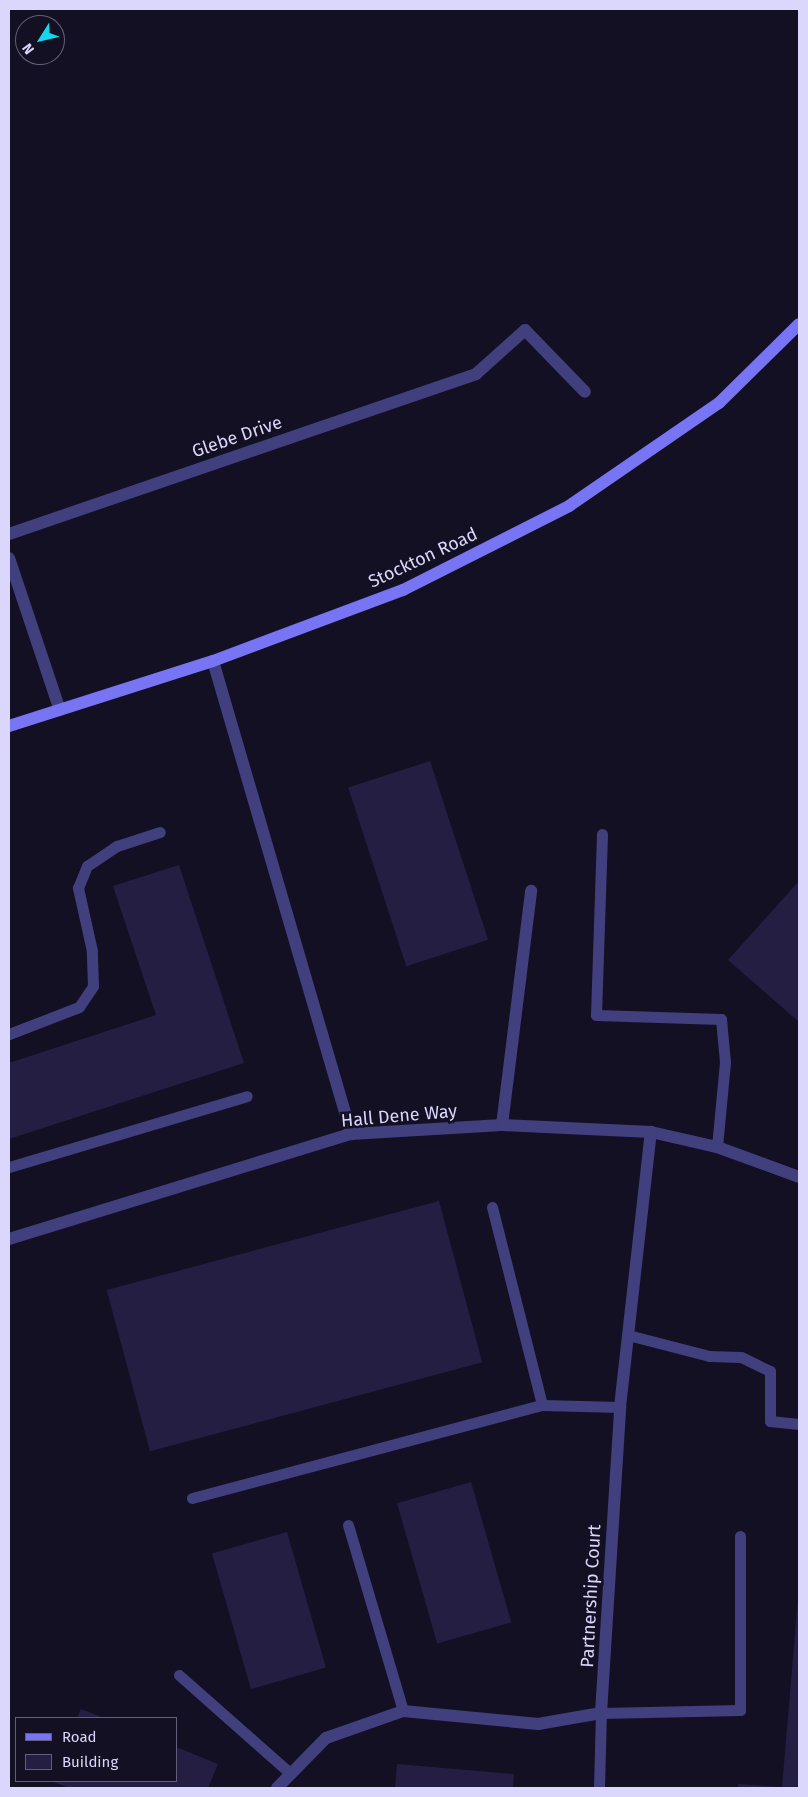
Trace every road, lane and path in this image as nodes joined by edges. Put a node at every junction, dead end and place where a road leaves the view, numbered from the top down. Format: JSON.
{"nodes":[{"id":1,"x":799,"y":324,"type":"edge"},
{"id":2,"x":585,"y":392,"type":"dead end"},
{"id":3,"x":9,"y":534,"type":"edge"},
{"id":4,"x":9,"y":558,"type":"edge"},
{"id":5,"x":213,"y":661,"type":"junction"},
{"id":6,"x":60,"y":710,"type":"junction"},
{"id":7,"x":9,"y":726,"type":"edge"},
{"id":8,"x":160,"y":832,"type":"dead end"},
{"id":9,"x":602,"y":834,"type":"dead end"},
{"id":10,"x":531,"y":891,"type":"dead end"},
{"id":11,"x":9,"y":1034,"type":"edge"},
{"id":12,"x":247,"y":1096,"type":"dead end"},
{"id":13,"x":502,"y":1125,"type":"junction"},
{"id":14,"x":651,"y":1132,"type":"junction"},
{"id":15,"x":351,"y":1134,"type":"junction"},
{"id":16,"x":717,"y":1147,"type":"junction"},
{"id":17,"x":9,"y":1167,"type":"edge"},
{"id":18,"x":799,"y":1177,"type":"edge"},
{"id":19,"x":492,"y":1207,"type":"dead end"},
{"id":20,"x":9,"y":1239,"type":"edge"},
{"id":21,"x":628,"y":1335,"type":"junction"},
{"id":22,"x":542,"y":1405,"type":"junction"},
{"id":23,"x":620,"y":1408,"type":"junction"},
{"id":24,"x":799,"y":1424,"type":"edge"},
{"id":25,"x":192,"y":1498,"type":"dead end"},
{"id":26,"x":348,"y":1524,"type":"dead end"},
{"id":27,"x":740,"y":1536,"type":"dead end"},
{"id":28,"x":179,"y":1675,"type":"dead end"},
{"id":29,"x":403,"y":1710,"type":"junction"},
{"id":30,"x":601,"y":1713,"type":"junction"},
{"id":31,"x":291,"y":1774,"type":"junction"},
{"id":32,"x":277,"y":1788,"type":"edge"},
{"id":33,"x":599,"y":1788,"type":"edge"}],
"edges":[{"from":1,"to":5,"type":"main road","name":"Stockton Road"},
{"from":2,"to":3,"type":"street","name":"Glebe Drive"},
{"from":4,"to":6,"type":"street"},
{"from":5,"to":6,"type":"main road","name":"Stockton Road"},
{"from":5,"to":15,"type":"street"},
{"from":6,"to":7,"type":"main road","name":"Stockton Road"},
{"from":8,"to":11,"type":"lane"},
{"from":9,"to":16,"type":"lane"},
{"from":10,"to":13,"type":"street"},
{"from":12,"to":17,"type":"lane"},
{"from":13,"to":14,"type":"street","name":"Hall Dene Way"},
{"from":13,"to":15,"type":"street","name":"Hall Dene Way"},
{"from":14,"to":16,"type":"street","name":"Hall Dene Way"},
{"from":14,"to":21,"type":"street","name":"Partnership Court"},
{"from":15,"to":20,"type":"street","name":"Hall Dene Way"},
{"from":16,"to":18,"type":"street","name":"Hall Dene Way"},
{"from":19,"to":22,"type":"lane"},
{"from":21,"to":23,"type":"street","name":"Partnership Court"},
{"from":21,"to":24,"type":"lane"},
{"from":22,"to":23,"type":"lane"},
{"from":22,"to":25,"type":"lane"},
{"from":23,"to":30,"type":"street","name":"Partnership Court"},
{"from":26,"to":29,"type":"lane"},
{"from":27,"to":30,"type":"lane"},
{"from":28,"to":31,"type":"lane"},
{"from":29,"to":30,"type":"street"},
{"from":29,"to":31,"type":"street"},
{"from":30,"to":33,"type":"lane"},
{"from":31,"to":32,"type":"street"}]}
